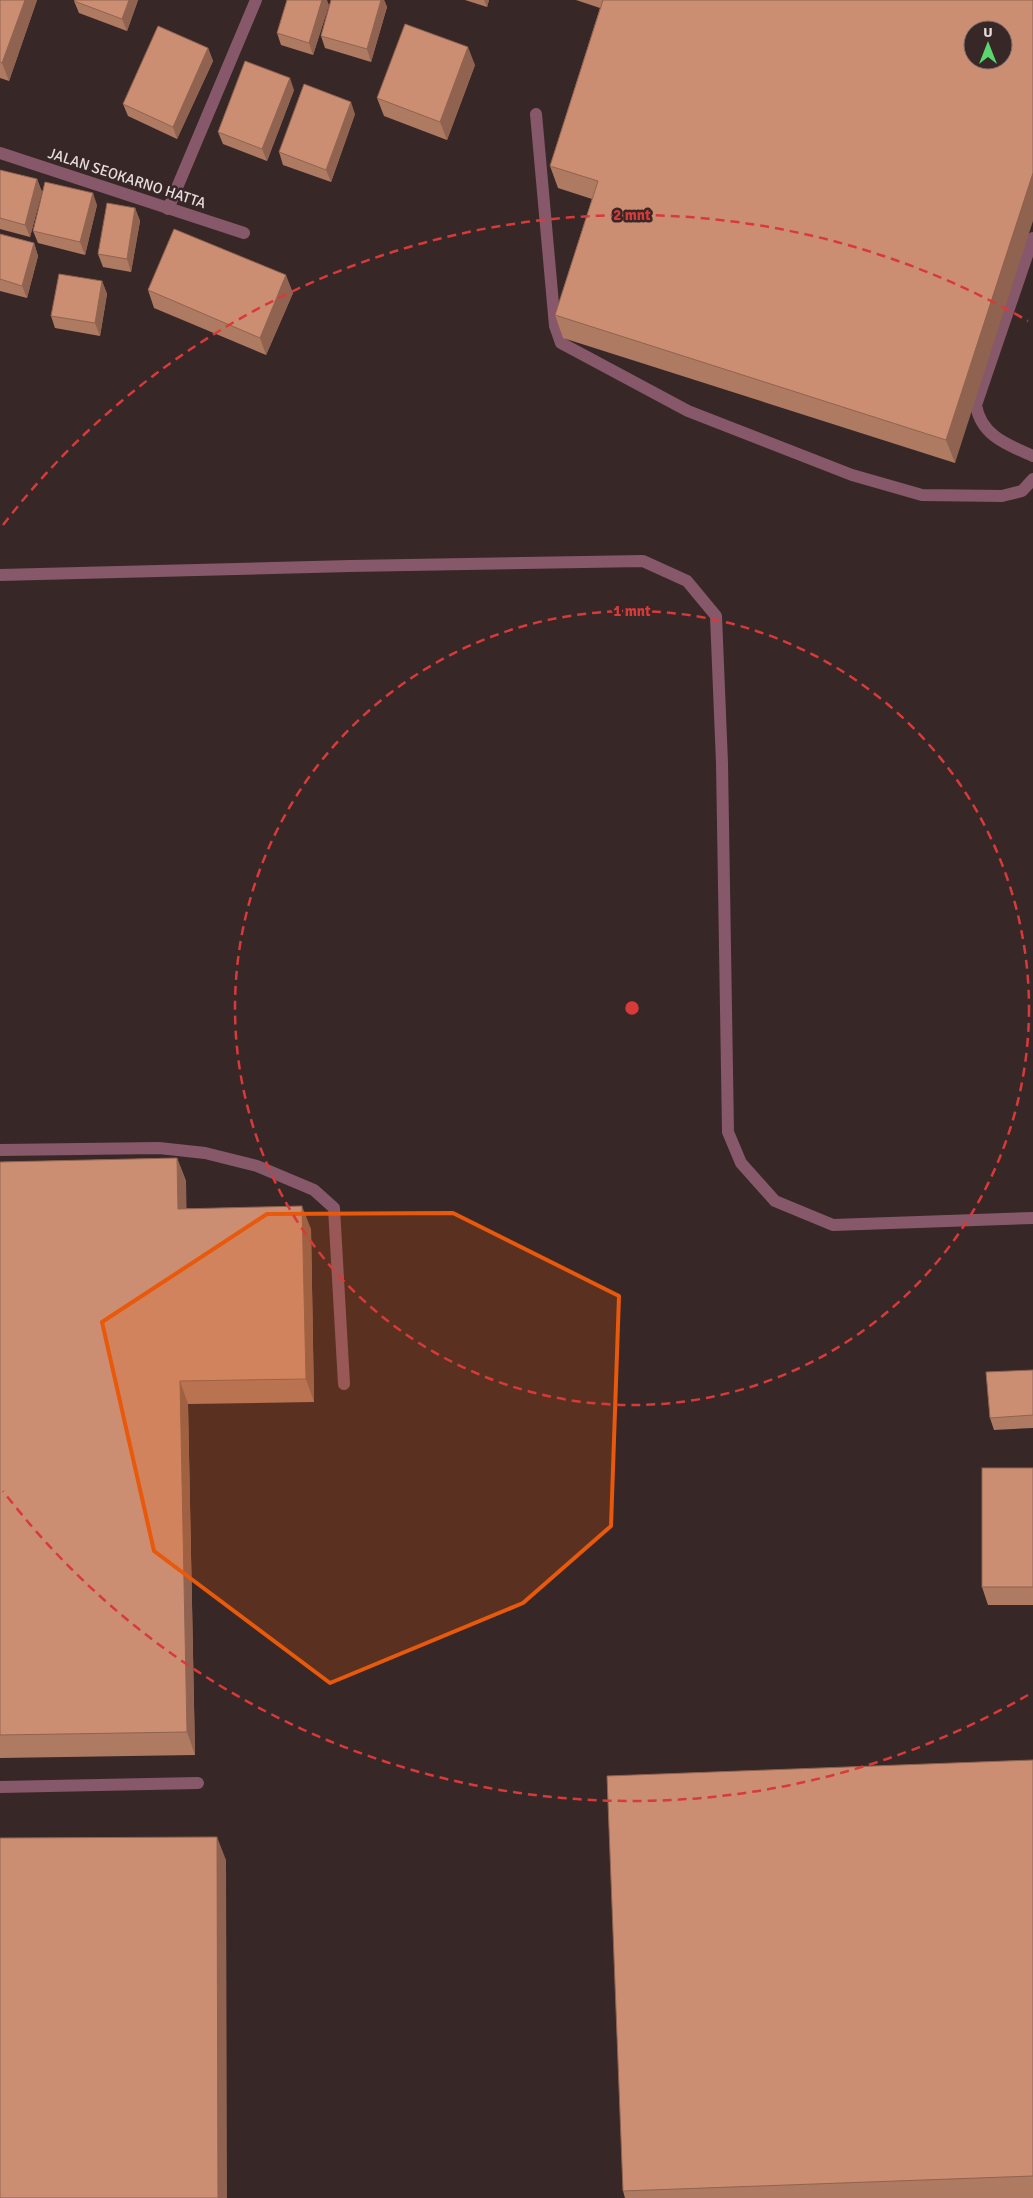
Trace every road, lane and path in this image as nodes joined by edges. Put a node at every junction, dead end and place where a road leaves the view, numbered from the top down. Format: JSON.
{"nodes":[{"id":1,"x":256,"y":0,"type":"edge"},
{"id":2,"x":536,"y":114,"type":"dead end"},
{"id":3,"x":0,"y":153,"type":"edge"},
{"id":4,"x":168,"y":208,"type":"junction"},
{"id":5,"x":244,"y":233,"type":"dead end"},
{"id":6,"x":1033,"y":238,"type":"edge"},
{"id":7,"x":1033,"y":456,"type":"edge"},
{"id":8,"x":1033,"y":479,"type":"edge"},
{"id":9,"x":0,"y":575,"type":"edge"},
{"id":10,"x":0,"y":1150,"type":"edge"},
{"id":11,"x":1033,"y":1218,"type":"edge"},
{"id":12,"x":344,"y":1384,"type":"dead end"},
{"id":13,"x":198,"y":1783,"type":"dead end"},
{"id":14,"x":0,"y":1787,"type":"edge"}],
"edges":[{"from":1,"to":4,"type":"street"},
{"from":2,"to":8,"type":"street"},
{"from":3,"to":4,"type":"street","name":"JALAN SEOKARNO HATTA"},
{"from":4,"to":5,"type":"street","name":"JALAN SEOKARNO HATTA"},
{"from":6,"to":7,"type":"street"},
{"from":9,"to":11,"type":"street"},
{"from":10,"to":12,"type":"street"},
{"from":13,"to":14,"type":"street"}]}
